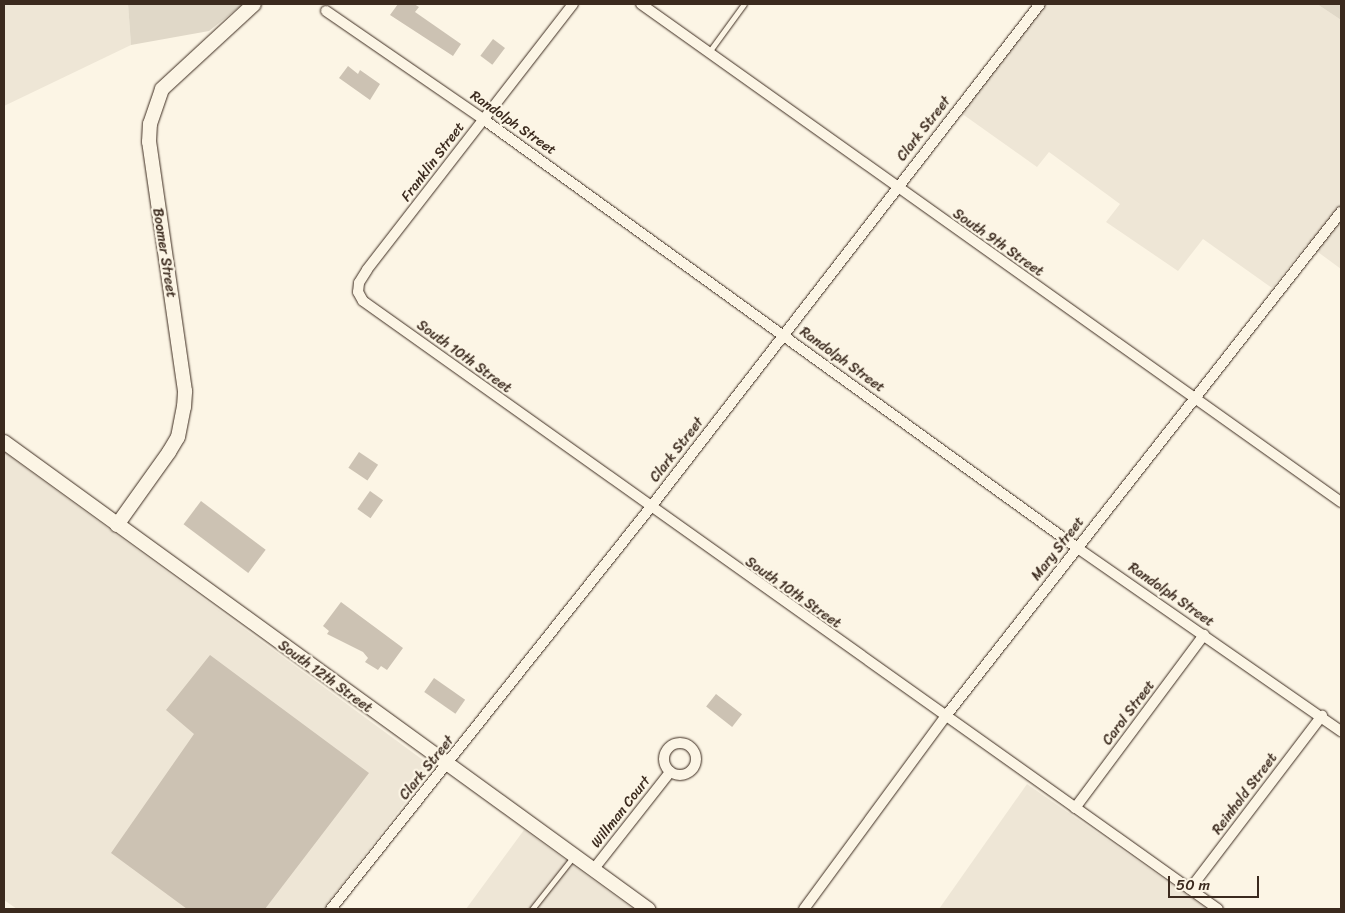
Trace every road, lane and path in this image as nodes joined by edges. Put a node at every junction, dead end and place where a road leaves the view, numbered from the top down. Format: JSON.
{"nodes":[{"id":1,"x":254,"y":4,"type":"edge"},
{"id":2,"x":573,"y":4,"type":"edge"},
{"id":3,"x":641,"y":4,"type":"edge"},
{"id":4,"x":744,"y":4,"type":"edge"},
{"id":5,"x":1040,"y":4,"type":"edge"},
{"id":6,"x":326,"y":11,"type":"dead end"},
{"id":7,"x":709,"y":52,"type":"junction"},
{"id":8,"x":483,"y":119,"type":"junction"},
{"id":9,"x":896,"y":188,"type":"junction"},
{"id":10,"x":1341,"y":212,"type":"edge"},
{"id":11,"x":358,"y":292,"type":"joint"},
{"id":12,"x":784,"y":334,"type":"junction"},
{"id":13,"x":1195,"y":399,"type":"junction"},
{"id":14,"x":4,"y":442,"type":"edge"},
{"id":15,"x":1341,"y":502,"type":"edge"},
{"id":16,"x":650,"y":508,"type":"junction"},
{"id":17,"x":117,"y":525,"type":"junction"},
{"id":18,"x":1076,"y":547,"type":"junction"},
{"id":19,"x":1204,"y":635,"type":"junction"},
{"id":20,"x":1322,"y":716,"type":"junction"},
{"id":21,"x":945,"y":717,"type":"junction"},
{"id":22,"x":1341,"y":731,"type":"edge"},
{"id":23,"x":448,"y":764,"type":"junction"},
{"id":24,"x":670,"y":772,"type":"dead end"},
{"id":25,"x":1075,"y":808,"type":"junction"},
{"id":26,"x":573,"y":856,"type":"junction"},
{"id":27,"x":593,"y":870,"type":"junction"},
{"id":28,"x":1190,"y":889,"type":"junction"},
{"id":29,"x":331,"y":909,"type":"edge"},
{"id":30,"x":532,"y":909,"type":"edge"},
{"id":31,"x":648,"y":909,"type":"edge"},
{"id":32,"x":804,"y":909,"type":"edge"},
{"id":33,"x":1218,"y":909,"type":"edge"}],
"edges":[{"from":1,"to":17,"type":"street","name":"Boomer Street"},
{"from":2,"to":8,"type":"street","name":"Franklin Street"},
{"from":3,"to":7,"type":"street","name":"South 9th Street"},
{"from":4,"to":7,"type":"lane"},
{"from":5,"to":9,"type":"street","name":"Clark Street"},
{"from":6,"to":8,"type":"street","name":"Randolph Street"},
{"from":7,"to":9,"type":"street","name":"South 9th Street"},
{"from":8,"to":11,"type":"street","name":"Franklin Street"},
{"from":8,"to":12,"type":"street","name":"Randolph Street"},
{"from":9,"to":12,"type":"street","name":"Clark Street"},
{"from":9,"to":13,"type":"street","name":"South 9th Street"},
{"from":10,"to":13,"type":"street","name":"Mary Street"},
{"from":11,"to":16,"type":"street","name":"South 10th Street"},
{"from":12,"to":16,"type":"street","name":"Clark Street"},
{"from":12,"to":18,"type":"street","name":"Randolph Street"},
{"from":13,"to":15,"type":"street","name":"South 9th Street"},
{"from":13,"to":18,"type":"street","name":"Mary Street"},
{"from":14,"to":17,"type":"street","name":"South 12th Street"},
{"from":16,"to":21,"type":"street","name":"South 10th Street"},
{"from":16,"to":23,"type":"street","name":"Clark Street"},
{"from":17,"to":23,"type":"street","name":"South 12th Street"},
{"from":18,"to":19,"type":"street","name":"Randolph Street"},
{"from":18,"to":21,"type":"street","name":"Mary Street"},
{"from":19,"to":20,"type":"street","name":"Randolph Street"},
{"from":19,"to":25,"type":"street","name":"Carol Street"},
{"from":20,"to":22,"type":"street","name":"Randolph Street"},
{"from":20,"to":28,"type":"street","name":"Reinhold Street"},
{"from":21,"to":25,"type":"street","name":"South 10th Street"},
{"from":21,"to":32,"type":"street","name":"Mary Street"},
{"from":23,"to":26,"type":"street","name":"South 12th Street"},
{"from":23,"to":29,"type":"street","name":"Clark Street"},
{"from":24,"to":27,"type":"street","name":"Willman Court"},
{"from":25,"to":28,"type":"street","name":"South 10th Street"},
{"from":26,"to":27,"type":"street","name":"South 12th Street"},
{"from":26,"to":30,"type":"lane"},
{"from":27,"to":31,"type":"street","name":"South 12th Street"},
{"from":28,"to":33,"type":"street","name":"South 10th Street"}]}
